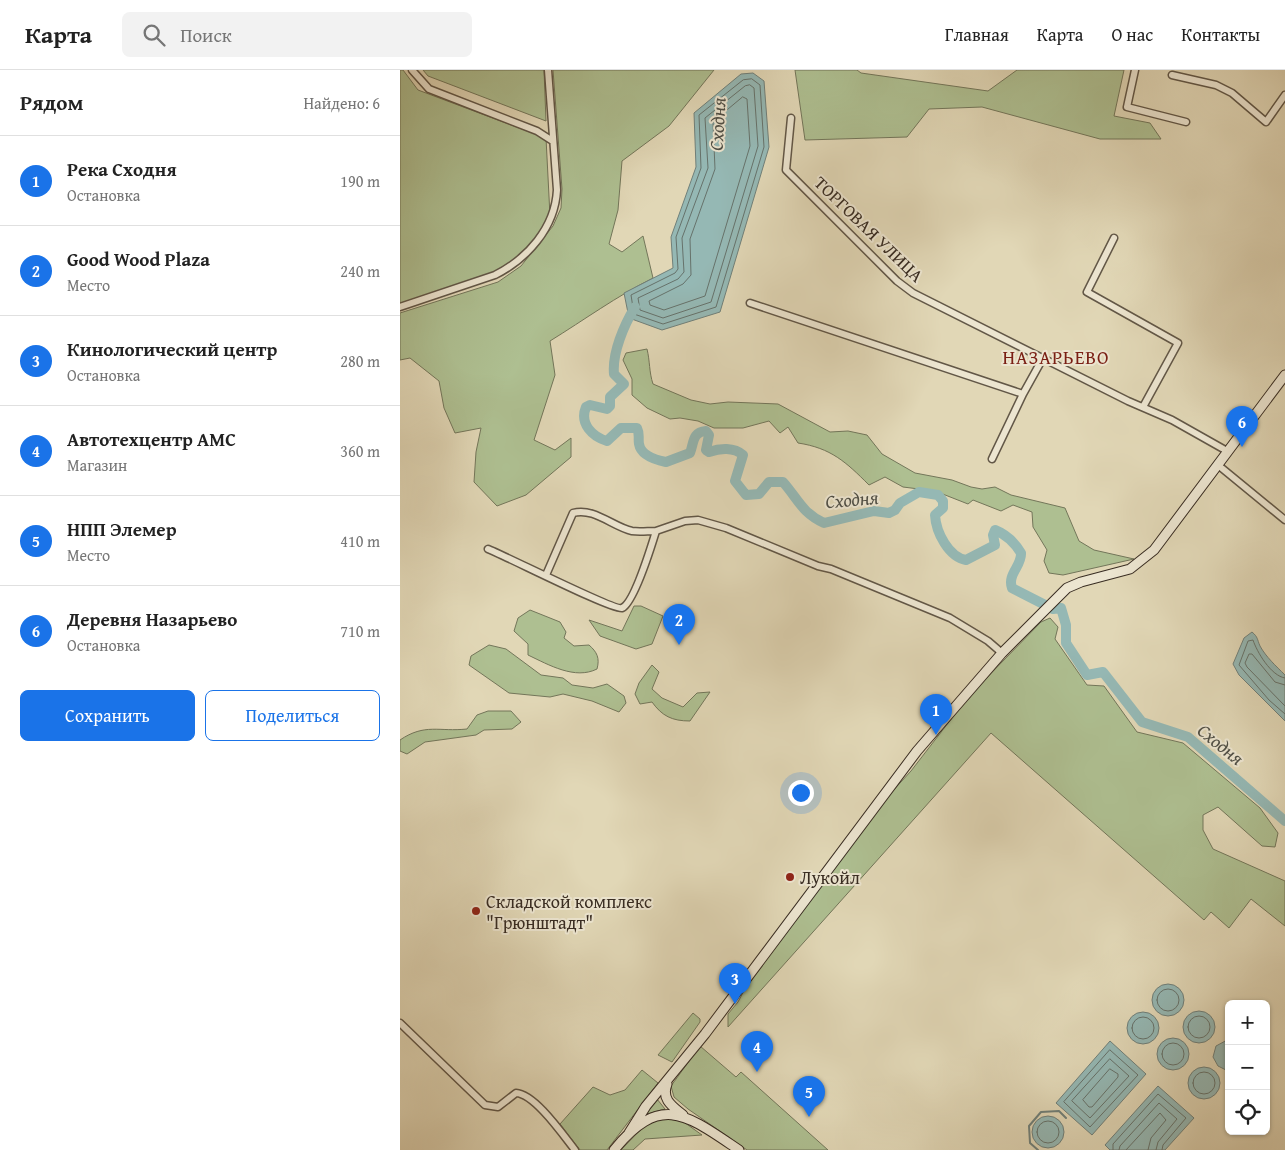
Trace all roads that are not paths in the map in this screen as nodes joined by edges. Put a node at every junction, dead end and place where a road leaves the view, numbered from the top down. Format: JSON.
{"nodes":[{"id":1,"x":412,"y":70,"type":"edge"},
{"id":2,"x":548,"y":70,"type":"edge"},
{"id":3,"x":1135,"y":70,"type":"edge"},
{"id":4,"x":1172,"y":74,"type":"dead end"},
{"id":5,"x":1285,"y":95,"type":"edge"},
{"id":6,"x":792,"y":118,"type":"dead end"},
{"id":7,"x":1186,"y":122,"type":"dead end"},
{"id":8,"x":552,"y":140,"type":"junction"},
{"id":9,"x":1114,"y":238,"type":"dead end"},
{"id":10,"x":750,"y":303,"type":"dead end"},
{"id":11,"x":400,"y":307,"type":"edge"},
{"id":12,"x":1043,"y":358,"type":"junction"},
{"id":13,"x":1285,"y":375,"type":"edge"},
{"id":14,"x":1023,"y":394,"type":"junction"},
{"id":15,"x":1143,"y":407,"type":"junction"},
{"id":16,"x":1227,"y":451,"type":"junction"},
{"id":17,"x":992,"y":459,"type":"dead end"},
{"id":18,"x":1218,"y":465,"type":"junction"},
{"id":19,"x":1285,"y":520,"type":"edge"},
{"id":20,"x":656,"y":530,"type":"junction"},
{"id":21,"x":488,"y":549,"type":"dead end"},
{"id":22,"x":546,"y":575,"type":"junction"},
{"id":23,"x":1002,"y":653,"type":"junction"},
{"id":24,"x":400,"y":1023,"type":"edge"},
{"id":25,"x":668,"y":1082,"type":"junction"},
{"id":26,"x":685,"y":1117,"type":"junction"},
{"id":27,"x":629,"y":1133,"type":"junction"},
{"id":28,"x":575,"y":1150,"type":"edge"},
{"id":29,"x":614,"y":1150,"type":"edge"},
{"id":30,"x":739,"y":1150,"type":"edge"}],
"edges":[{"from":1,"to":8,"type":"street"},
{"from":2,"to":8,"type":"street"},
{"from":3,"to":7,"type":"street"},
{"from":4,"to":5,"type":"street"},
{"from":6,"to":12,"type":"street","name":"ТОРГОВАЯ УЛИЦА"},
{"from":8,"to":11,"type":"street"},
{"from":9,"to":15,"type":"street"},
{"from":10,"to":14,"type":"street"},
{"from":12,"to":14,"type":"street"},
{"from":12,"to":15,"type":"street","name":"ТОРГОВАЯ УЛИЦА"},
{"from":13,"to":16,"type":"street"},
{"from":14,"to":17,"type":"street"},
{"from":15,"to":16,"type":"street","name":"ТОРГОВАЯ УЛИЦА"},
{"from":16,"to":18,"type":"street"},
{"from":18,"to":19,"type":"street"},
{"from":18,"to":23,"type":"street"},
{"from":20,"to":22,"type":"street"},
{"from":20,"to":22,"type":"street"},
{"from":20,"to":23,"type":"street"},
{"from":21,"to":22,"type":"street"},
{"from":23,"to":25,"type":"street"},
{"from":24,"to":28,"type":"street"},
{"from":25,"to":26,"type":"street"},
{"from":25,"to":27,"type":"street"},
{"from":26,"to":27,"type":"street"},
{"from":26,"to":30,"type":"street"},
{"from":27,"to":29,"type":"street"}]}
